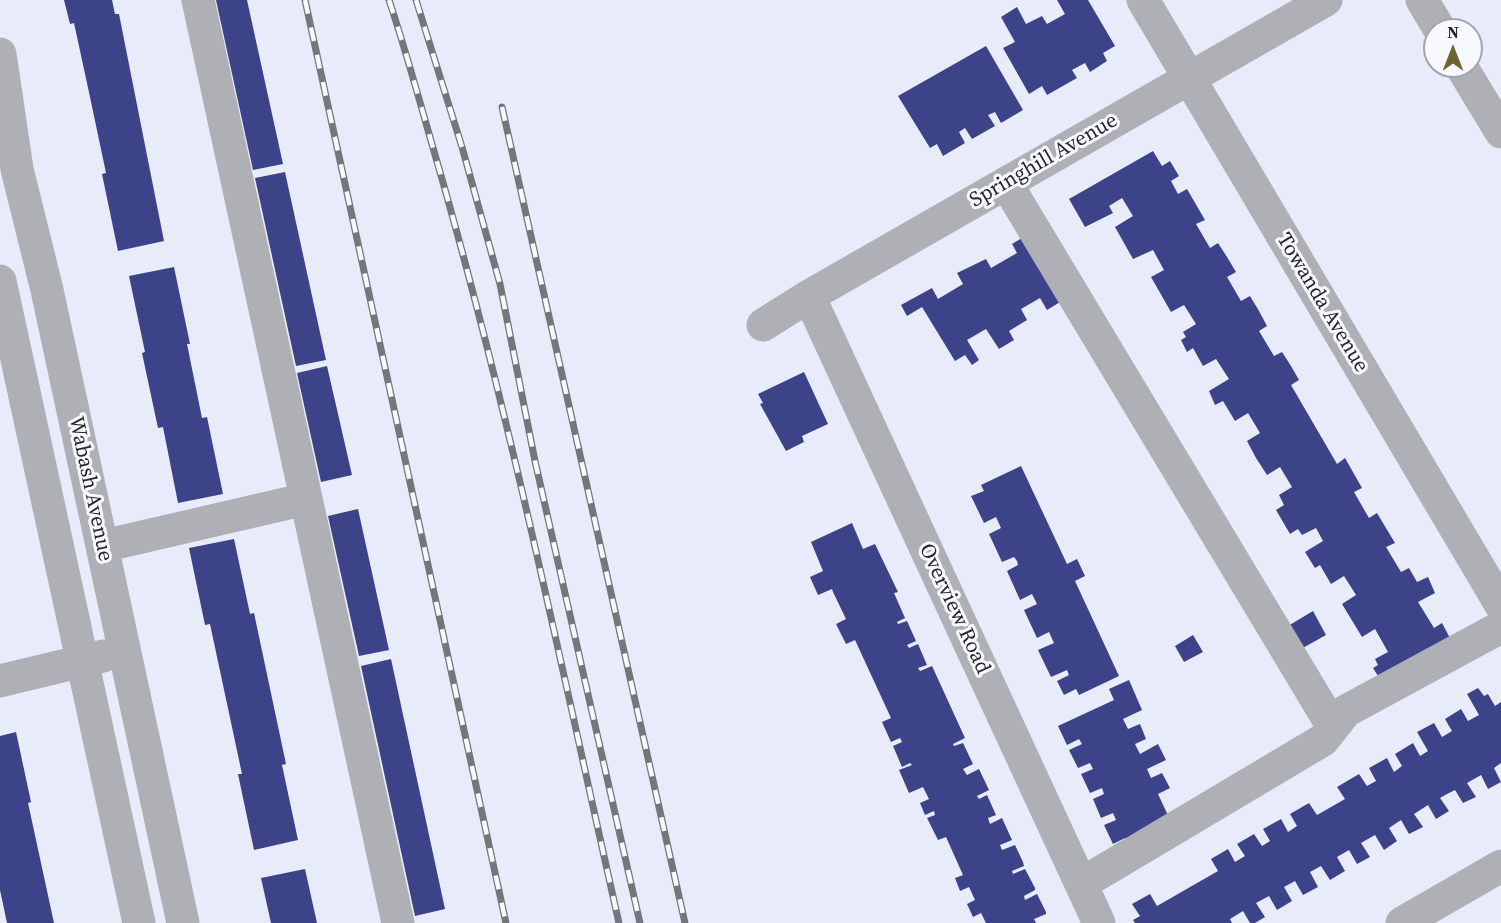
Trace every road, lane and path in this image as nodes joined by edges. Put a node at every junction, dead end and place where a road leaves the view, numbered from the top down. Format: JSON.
{"nodes":[{"id":1,"x":198,"y":0,"type":"edge"},
{"id":2,"x":1143,"y":0,"type":"edge"},
{"id":3,"x":1326,"y":0,"type":"edge"},
{"id":4,"x":1422,"y":0,"type":"edge"},
{"id":5,"x":1433,"y":18,"type":"edge"},
{"id":6,"x":0,"y":54,"type":"edge"},
{"id":7,"x":1189,"y":78,"type":"junction"},
{"id":8,"x":1468,"y":78,"type":"edge"},
{"id":9,"x":1501,"y":132,"type":"edge"},
{"id":10,"x":1006,"y":183,"type":"junction"},
{"id":11,"x":0,"y":281,"type":"edge"},
{"id":12,"x":809,"y":296,"type":"junction"},
{"id":13,"x":763,"y":325,"type":"dead end"},
{"id":14,"x":306,"y":499,"type":"junction"},
{"id":15,"x":103,"y":546,"type":"junction"},
{"id":16,"x":1501,"y":605,"type":"edge"},
{"id":17,"x":1501,"y":627,"type":"edge"},
{"id":18,"x":125,"y":652,"type":"junction"},
{"id":19,"x":83,"y":660,"type":"junction"},
{"id":20,"x":0,"y":681,"type":"edge"},
{"id":21,"x":1333,"y":727,"type":"junction"},
{"id":22,"x":1501,"y":866,"type":"edge"},
{"id":23,"x":1081,"y":884,"type":"junction"},
{"id":24,"x":139,"y":923,"type":"edge"},
{"id":25,"x":183,"y":923,"type":"edge"},
{"id":26,"x":398,"y":923,"type":"edge"},
{"id":27,"x":1099,"y":923,"type":"edge"},
{"id":28,"x":1402,"y":923,"type":"edge"}],
"edges":[{"from":1,"to":14,"type":"street"},
{"from":2,"to":7,"type":"street","name":"Towanda Avenue"},
{"from":3,"to":7,"type":"street","name":"Springhill Avenue"},
{"from":4,"to":5,"type":"street"},
{"from":6,"to":15,"type":"street","name":"Wabash Avenue"},
{"from":7,"to":10,"type":"street","name":"Springhill Avenue"},
{"from":7,"to":16,"type":"street","name":"Towanda Avenue"},
{"from":8,"to":9,"type":"street"},
{"from":10,"to":12,"type":"street","name":"Springhill Avenue"},
{"from":10,"to":21,"type":"street"},
{"from":11,"to":19,"type":"street","name":"Wabash Avenue"},
{"from":12,"to":13,"type":"street","name":"Springhill Avenue"},
{"from":12,"to":23,"type":"street","name":"Overview Road"},
{"from":14,"to":15,"type":"street"},
{"from":14,"to":26,"type":"street"},
{"from":15,"to":18,"type":"street","name":"Wabash Avenue"},
{"from":17,"to":21,"type":"street"},
{"from":18,"to":19,"type":"street"},
{"from":18,"to":25,"type":"street","name":"Wabash Avenue"},
{"from":19,"to":20,"type":"street"},
{"from":19,"to":24,"type":"street","name":"Wabash Avenue"},
{"from":21,"to":23,"type":"street"},
{"from":22,"to":28,"type":"street"},
{"from":23,"to":27,"type":"street","name":"Overview Road"}]}
